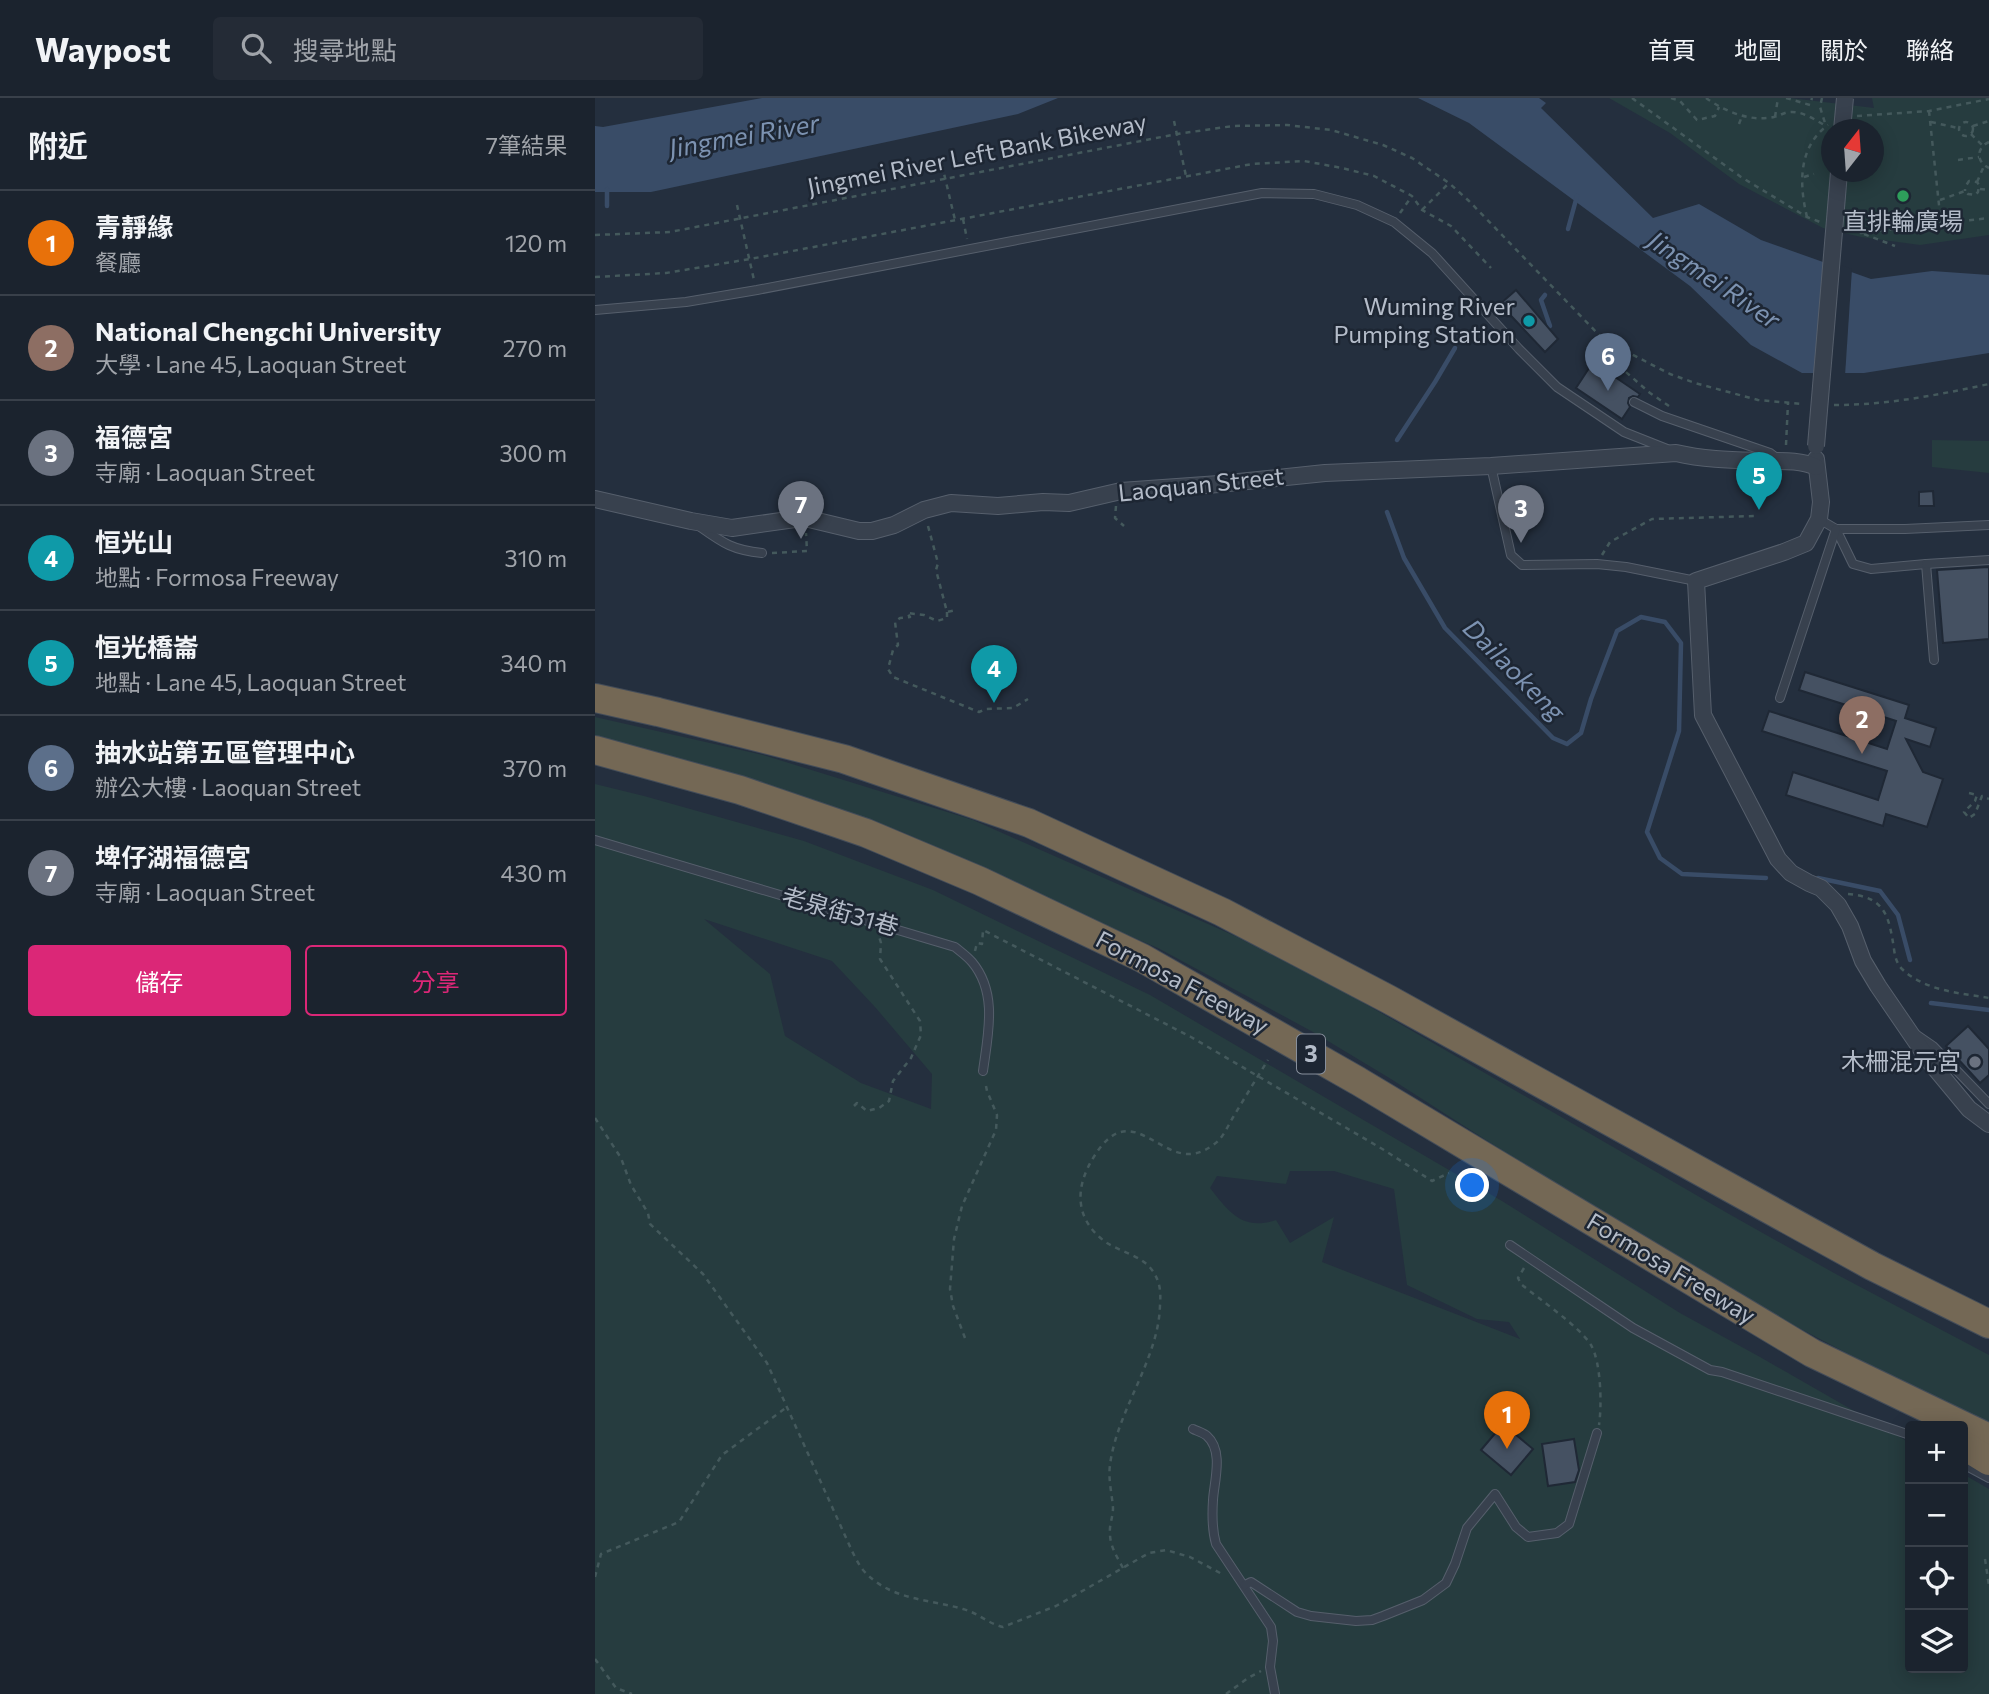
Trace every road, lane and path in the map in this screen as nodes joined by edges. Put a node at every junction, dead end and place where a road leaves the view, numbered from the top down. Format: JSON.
{"nodes":[{"id":1,"x":1632,"y":98,"type":"edge"},
{"id":2,"x":1671,"y":98,"type":"edge"},
{"id":3,"x":1706,"y":98,"type":"edge"},
{"id":4,"x":1778,"y":98,"type":"edge"},
{"id":5,"x":1786,"y":98,"type":"edge"},
{"id":6,"x":1812,"y":98,"type":"edge"},
{"id":7,"x":1822,"y":98,"type":"edge"},
{"id":8,"x":1845,"y":98,"type":"edge"},
{"id":9,"x":1989,"y":99,"type":"edge"},
{"id":10,"x":1719,"y":107,"type":"junction"},
{"id":11,"x":1929,"y":111,"type":"junction"},
{"id":12,"x":1742,"y":116,"type":"junction"},
{"id":13,"x":1863,"y":116,"type":"dead end"},
{"id":14,"x":1775,"y":117,"type":"junction"},
{"id":15,"x":1824,"y":119,"type":"edge"},
{"id":16,"x":1840,"y":119,"type":"edge"},
{"id":17,"x":1174,"y":121,"type":"dead end"},
{"id":18,"x":1989,"y":121,"type":"edge"},
{"id":19,"x":1930,"y":122,"type":"junction"},
{"id":20,"x":1739,"y":124,"type":"dead end"},
{"id":21,"x":1821,"y":124,"type":"edge"},
{"id":22,"x":1973,"y":126,"type":"junction"},
{"id":23,"x":1958,"y":128,"type":"junction"},
{"id":24,"x":1821,"y":131,"type":"edge"},
{"id":25,"x":1177,"y":134,"type":"junction"},
{"id":26,"x":1971,"y":134,"type":"junction"},
{"id":27,"x":1989,"y":142,"type":"edge"},
{"id":28,"x":1983,"y":146,"type":"junction"},
{"id":29,"x":1979,"y":157,"type":"junction"},
{"id":30,"x":1958,"y":160,"type":"dead end"},
{"id":31,"x":943,"y":165,"type":"dead end"},
{"id":32,"x":1984,"y":166,"type":"junction"},
{"id":33,"x":1989,"y":168,"type":"edge"},
{"id":34,"x":1814,"y":174,"type":"dead end"},
{"id":35,"x":1186,"y":176,"type":"junction"},
{"id":36,"x":946,"y":178,"type":"junction"},
{"id":37,"x":1802,"y":178,"type":"junction"},
{"id":38,"x":1838,"y":182,"type":"edge"},
{"id":39,"x":1977,"y":182,"type":"junction"},
{"id":40,"x":1449,"y":183,"type":"junction"},
{"id":41,"x":1980,"y":188,"type":"junction"},
{"id":42,"x":1989,"y":190,"type":"edge"},
{"id":43,"x":1965,"y":191,"type":"junction"},
{"id":44,"x":1412,"y":196,"type":"junction"},
{"id":45,"x":1939,"y":201,"type":"junction"},
{"id":46,"x":737,"y":205,"type":"dead end"},
{"id":47,"x":1422,"y":210,"type":"junction"},
{"id":48,"x":740,"y":218,"type":"junction"},
{"id":49,"x":1989,"y":218,"type":"edge"},
{"id":50,"x":963,"y":219,"type":"junction"},
{"id":51,"x":955,"y":220,"type":"junction"},
{"id":52,"x":1394,"y":222,"type":"junction"},
{"id":53,"x":1941,"y":224,"type":"junction"},
{"id":54,"x":595,"y":235,"type":"edge"},
{"id":55,"x":1895,"y":246,"type":"dead end"},
{"id":56,"x":969,"y":249,"type":"junction"},
{"id":57,"x":750,"y":259,"type":"junction"},
{"id":58,"x":1491,"y":268,"type":"dead end"},
{"id":59,"x":595,"y":277,"type":"edge"},
{"id":60,"x":757,"y":290,"type":"junction"},
{"id":61,"x":595,"y":310,"type":"edge"},
{"id":62,"x":1604,"y":340,"type":"junction"},
{"id":63,"x":1989,"y":383,"type":"edge"},
{"id":64,"x":1634,"y":402,"type":"dead end"},
{"id":65,"x":1787,"y":403,"type":"junction"},
{"id":66,"x":1813,"y":405,"type":"dead end"},
{"id":67,"x":1833,"y":405,"type":"dead end"},
{"id":68,"x":1677,"y":411,"type":"dead end"},
{"id":69,"x":1676,"y":453,"type":"junction"},
{"id":70,"x":1784,"y":454,"type":"junction"},
{"id":71,"x":1491,"y":466,"type":"junction"},
{"id":72,"x":1816,"y":467,"type":"junction"},
{"id":73,"x":1111,"y":493,"type":"junction"},
{"id":74,"x":595,"y":499,"type":"edge"},
{"id":75,"x":1755,"y":516,"type":"dead end"},
{"id":76,"x":1819,"y":519,"type":"junction"},
{"id":77,"x":691,"y":521,"type":"junction"},
{"id":78,"x":1124,"y":526,"type":"dead end"},
{"id":79,"x":1989,"y":526,"type":"edge"},
{"id":80,"x":806,"y":528,"type":"dead end"},
{"id":81,"x":929,"y":529,"type":"dead end"},
{"id":82,"x":1836,"y":529,"type":"junction"},
{"id":83,"x":762,"y":554,"type":"joint"},
{"id":84,"x":1989,"y":560,"type":"edge"},
{"id":85,"x":1597,"y":564,"type":"junction"},
{"id":86,"x":1926,"y":564,"type":"junction"},
{"id":87,"x":1696,"y":581,"type":"junction"},
{"id":88,"x":956,"y":610,"type":"dead end"},
{"id":89,"x":947,"y":612,"type":"junction"},
{"id":90,"x":1934,"y":660,"type":"dead end"},
{"id":91,"x":595,"y":698,"type":"edge"},
{"id":92,"x":1780,"y":698,"type":"dead end"},
{"id":93,"x":1028,"y":699,"type":"dead end"},
{"id":94,"x":595,"y":750,"type":"edge"},
{"id":95,"x":1969,"y":793,"type":"dead end"},
{"id":96,"x":1989,"y":799,"type":"edge"},
{"id":97,"x":595,"y":840,"type":"edge"},
{"id":98,"x":1815,"y":886,"type":"junction"},
{"id":99,"x":875,"y":923,"type":"junction"},
{"id":100,"x":972,"y":961,"type":"junction"},
{"id":101,"x":1989,"y":998,"type":"edge"},
{"id":102,"x":1906,"y":1027,"type":"junction"},
{"id":103,"x":1268,"y":1060,"type":"dead end"},
{"id":104,"x":983,"y":1071,"type":"joint"},
{"id":105,"x":1257,"y":1076,"type":"junction"},
{"id":106,"x":856,"y":1104,"type":"dead end"},
{"id":107,"x":1989,"y":1104,"type":"edge"},
{"id":108,"x":595,"y":1118,"type":"edge"},
{"id":109,"x":1989,"y":1124,"type":"edge"},
{"id":110,"x":1448,"y":1173,"type":"dead end"},
{"id":111,"x":1510,"y":1245,"type":"dead end"},
{"id":112,"x":1531,"y":1260,"type":"junction"},
{"id":113,"x":1989,"y":1324,"type":"edge"},
{"id":114,"x":965,"y":1338,"type":"dead end"},
{"id":115,"x":1812,"y":1353,"type":"junction"},
{"id":116,"x":787,"y":1407,"type":"junction"},
{"id":117,"x":1924,"y":1421,"type":"edge"},
{"id":118,"x":1193,"y":1429,"type":"dead end"},
{"id":119,"x":1597,"y":1433,"type":"joint"},
{"id":120,"x":1905,"y":1433,"type":"edge"},
{"id":121,"x":1989,"y":1438,"type":"edge"},
{"id":122,"x":1968,"y":1448,"type":"edge"},
{"id":123,"x":1989,"y":1461,"type":"edge"},
{"id":124,"x":1968,"y":1467,"type":"edge"},
{"id":125,"x":1989,"y":1478,"type":"edge"},
{"id":126,"x":1985,"y":1559,"type":"dead end"},
{"id":127,"x":1123,"y":1568,"type":"junction"},
{"id":128,"x":595,"y":1577,"type":"edge"},
{"id":129,"x":1244,"y":1585,"type":"junction"},
{"id":130,"x":1989,"y":1586,"type":"edge"},
{"id":131,"x":595,"y":1659,"type":"edge"},
{"id":132,"x":1270,"y":1667,"type":"junction"},
{"id":133,"x":632,"y":1694,"type":"edge"},
{"id":134,"x":1226,"y":1694,"type":"edge"},
{"id":135,"x":1275,"y":1694,"type":"edge"}],
"edges":[{"from":1,"to":37,"type":"path"},
{"from":2,"to":10,"type":"path"},
{"from":3,"to":10,"type":"path"},
{"from":4,"to":14,"type":"path"},
{"from":5,"to":6,"type":"path"},
{"from":7,"to":15,"type":"path"},
{"from":8,"to":16,"type":"street","bridge":true},
{"from":9,"to":11,"type":"path"},
{"from":10,"to":12,"type":"path"},
{"from":11,"to":13,"type":"path"},
{"from":11,"to":19,"type":"path"},
{"from":12,"to":14,"type":"path"},
{"from":12,"to":20,"type":"path"},
{"from":14,"to":21,"type":"path"},
{"from":17,"to":25,"type":"path"},
{"from":18,"to":22,"type":"path"},
{"from":19,"to":23,"type":"path"},
{"from":19,"to":45,"type":"path"},
{"from":22,"to":23,"type":"path"},
{"from":22,"to":26,"type":"path"},
{"from":23,"to":26,"type":"path"},
{"from":24,"to":37,"type":"path"},
{"from":25,"to":35,"type":"path"},
{"from":25,"to":36,"type":"path","name":"Jingmei River Left Bank Bikeway"},
{"from":25,"to":40,"type":"path","name":"Jingmei River Left Bank Bikeway"},
{"from":26,"to":28,"type":"path"},
{"from":27,"to":28,"type":"path"},
{"from":28,"to":29,"type":"path"},
{"from":29,"to":30,"type":"path"},
{"from":29,"to":32,"type":"path"},
{"from":31,"to":36,"type":"path"},
{"from":32,"to":33,"type":"path"},
{"from":32,"to":39,"type":"path"},
{"from":34,"to":37,"type":"path"},
{"from":35,"to":44,"type":"path"},
{"from":35,"to":50,"type":"path"},
{"from":36,"to":48,"type":"path","name":"Jingmei River Left Bank Bikeway"},
{"from":36,"to":51,"type":"path"},
{"from":38,"to":72,"type":"street","bridge":true},
{"from":39,"to":41,"type":"path"},
{"from":39,"to":43,"type":"path"},
{"from":40,"to":47,"type":"path"},
{"from":40,"to":62,"type":"path","name":"Jingmei River Left Bank Bikeway"},
{"from":41,"to":42,"type":"path"},
{"from":41,"to":43,"type":"path"},
{"from":43,"to":45,"type":"path"},
{"from":44,"to":47,"type":"path"},
{"from":44,"to":52,"type":"path"},
{"from":45,"to":53,"type":"path"},
{"from":46,"to":48,"type":"path"},
{"from":47,"to":58,"type":"path"},
{"from":48,"to":54,"type":"path","name":"Jingmei River Left Bank Bikeway"},
{"from":48,"to":57,"type":"path"},
{"from":49,"to":53,"type":"path"},
{"from":50,"to":51,"type":"path"},
{"from":50,"to":56,"type":"path"},
{"from":51,"to":57,"type":"path"},
{"from":52,"to":56,"type":"lane"},
{"from":52,"to":69,"type":"lane"},
{"from":53,"to":55,"type":"path"},
{"from":56,"to":60,"type":"lane"},
{"from":57,"to":59,"type":"path"},
{"from":57,"to":60,"type":"path"},
{"from":60,"to":61,"type":"lane"},
{"from":62,"to":65,"type":"path","name":"Jingmei River Left Bank Bikeway"},
{"from":62,"to":68,"type":"path"},
{"from":63,"to":67,"type":"path"},
{"from":64,"to":70,"type":"lane"},
{"from":65,"to":66,"type":"path","name":"Jingmei River Left Bank Bikeway"},
{"from":65,"to":70,"type":"path"},
{"from":69,"to":70,"type":"street","name":"Laoquan Street"},
{"from":69,"to":71,"type":"street","name":"Laoquan Street"},
{"from":70,"to":72,"type":"street","name":"Laoquan Street"},
{"from":71,"to":73,"type":"street","name":"Laoquan Street"},
{"from":71,"to":85,"type":"lane"},
{"from":72,"to":76,"type":"street"},
{"from":73,"to":77,"type":"street","name":"Laoquan Street"},
{"from":73,"to":78,"type":"path"},
{"from":74,"to":77,"type":"street","name":"Laoquan Street"},
{"from":75,"to":85,"type":"path"},
{"from":76,"to":82,"type":"lane"},
{"from":76,"to":87,"type":"street"},
{"from":77,"to":83,"type":"lane"},
{"from":79,"to":82,"type":"lane"},
{"from":80,"to":83,"type":"path"},
{"from":81,"to":89,"type":"path"},
{"from":82,"to":86,"type":"lane"},
{"from":82,"to":92,"type":"lane"},
{"from":84,"to":86,"type":"lane"},
{"from":85,"to":87,"type":"lane"},
{"from":86,"to":90,"type":"lane"},
{"from":87,"to":98,"type":"street"},
{"from":88,"to":89,"type":"path"},
{"from":89,"to":93,"type":"path"},
{"from":91,"to":113,"type":"highway"},
{"from":94,"to":115,"type":"highway","name":"Formosa Freeway","number":"3"},
{"from":95,"to":96,"type":"path"},
{"from":97,"to":99,"type":"lane","name":"老泉街31巷"},
{"from":98,"to":101,"type":"path"},
{"from":98,"to":102,"type":"street"},
{"from":99,"to":100,"type":"lane","name":"老泉街31巷"},
{"from":99,"to":106,"type":"path"},
{"from":100,"to":104,"type":"lane"},
{"from":100,"to":105,"type":"path"},
{"from":102,"to":107,"type":"lane"},
{"from":102,"to":109,"type":"street"},
{"from":103,"to":105,"type":"path"},
{"from":104,"to":114,"type":"path"},
{"from":105,"to":110,"type":"path"},
{"from":105,"to":127,"type":"path"},
{"from":108,"to":116,"type":"path"},
{"from":111,"to":112,"type":"lane"},
{"from":112,"to":119,"type":"path"},
{"from":112,"to":120,"type":"lane"},
{"from":115,"to":117,"type":"highway"},
{"from":115,"to":121,"type":"highway","name":"Formosa Freeway","number":"3"},
{"from":116,"to":127,"type":"path"},
{"from":116,"to":128,"type":"path"},
{"from":118,"to":129,"type":"lane"},
{"from":119,"to":129,"type":"lane"},
{"from":122,"to":123,"type":"highway"},
{"from":124,"to":125,"type":"lane"},
{"from":126,"to":130,"type":"path"},
{"from":127,"to":129,"type":"path"},
{"from":129,"to":132,"type":"lane"},
{"from":131,"to":133,"type":"path"},
{"from":132,"to":134,"type":"path"},
{"from":132,"to":135,"type":"lane"}]}
